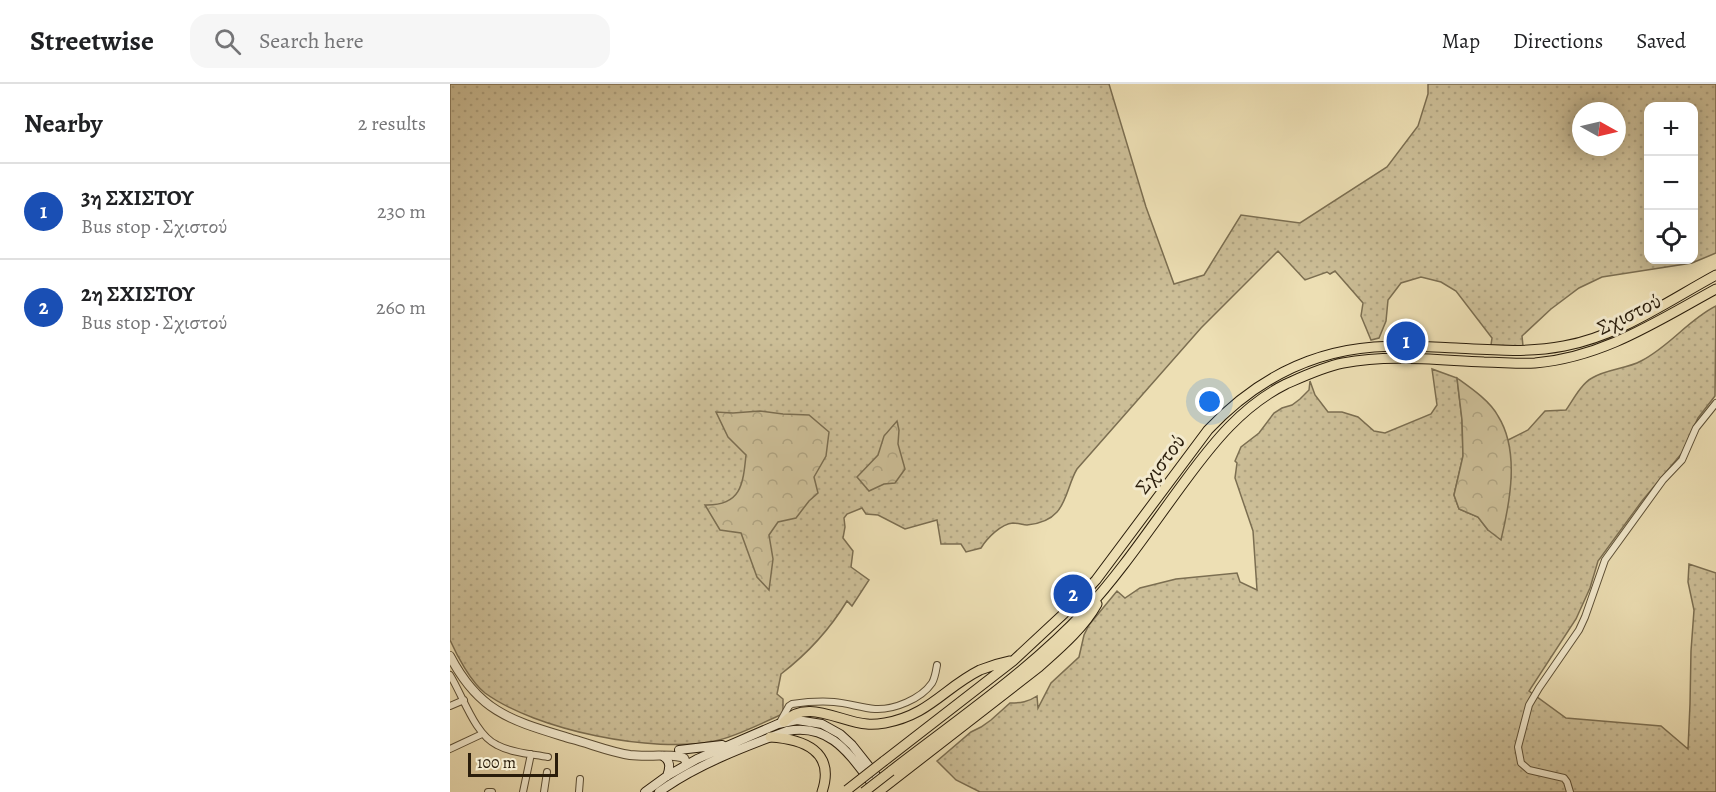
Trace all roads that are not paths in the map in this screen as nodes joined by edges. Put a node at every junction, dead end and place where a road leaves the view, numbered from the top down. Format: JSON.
{"nodes":[{"id":1,"x":1716,"y":275,"type":"edge"},
{"id":2,"x":1716,"y":289,"type":"edge"},
{"id":3,"x":1716,"y":403,"type":"edge"},
{"id":4,"x":1104,"y":589,"type":"junction"},
{"id":5,"x":450,"y":656,"type":"edge"},
{"id":6,"x":1013,"y":661,"type":"junction"},
{"id":7,"x":937,"y":665,"type":"dead end"},
{"id":8,"x":450,"y":675,"type":"edge"},
{"id":9,"x":464,"y":699,"type":"junction"},
{"id":10,"x":450,"y":706,"type":"edge"},
{"id":11,"x":781,"y":723,"type":"junction"},
{"id":12,"x":482,"y":734,"type":"junction"},
{"id":13,"x":770,"y":737,"type":"junction"},
{"id":14,"x":738,"y":742,"type":"junction"},
{"id":15,"x":450,"y":749,"type":"edge"},
{"id":16,"x":679,"y":750,"type":"junction"},
{"id":17,"x":531,"y":754,"type":"junction"},
{"id":18,"x":659,"y":756,"type":"junction"},
{"id":19,"x":548,"y":757,"type":"dead end"},
{"id":20,"x":697,"y":759,"type":"junction"},
{"id":21,"x":687,"y":764,"type":"junction"},
{"id":22,"x":547,"y":772,"type":"dead end"},
{"id":23,"x":667,"y":776,"type":"junction"},
{"id":24,"x":580,"y":779,"type":"dead end"},
{"id":25,"x":880,"y":790,"type":"edge"},
{"id":26,"x":846,"y":791,"type":"edge"},
{"id":27,"x":488,"y":792,"type":"edge"},
{"id":28,"x":492,"y":792,"type":"edge"},
{"id":29,"x":523,"y":792,"type":"edge"},
{"id":30,"x":544,"y":792,"type":"edge"},
{"id":31,"x":579,"y":792,"type":"edge"},
{"id":32,"x":645,"y":792,"type":"edge"},
{"id":33,"x":659,"y":792,"type":"edge"},
{"id":34,"x":822,"y":792,"type":"edge"},
{"id":35,"x":864,"y":792,"type":"edge"},
{"id":36,"x":1570,"y":792,"type":"edge"}],
"edges":[{"from":1,"to":6,"type":"main road","name":"Σχιστού"},
{"from":2,"to":4,"type":"main road","name":"Σχιστού"},
{"from":3,"to":36,"type":"street"},
{"from":4,"to":25,"type":"main road"},
{"from":4,"to":35,"type":"main road","name":"Σχιστού","bridge":true},
{"from":5,"to":18,"type":"street"},
{"from":6,"to":11,"type":"main road"},
{"from":6,"to":26,"type":"main road","name":"Σχιστού","bridge":true},
{"from":7,"to":11,"type":"street"},
{"from":8,"to":9,"type":"street"},
{"from":9,"to":10,"type":"street"},
{"from":9,"to":12,"type":"street"},
{"from":11,"to":14,"type":"main road"},
{"from":11,"to":25,"type":"main road"},
{"from":12,"to":15,"type":"street"},
{"from":12,"to":17,"type":"street"},
{"from":13,"to":25,"type":"main road"},
{"from":13,"to":33,"type":"main road"},
{"from":13,"to":34,"type":"main road"},
{"from":14,"to":16,"type":"main road"},
{"from":14,"to":20,"type":"main road"},
{"from":16,"to":18,"type":"street"},
{"from":16,"to":20,"type":"street"},
{"from":17,"to":19,"type":"street"},
{"from":17,"to":29,"type":"street"},
{"from":18,"to":21,"type":"street"},
{"from":18,"to":23,"type":"main road"},
{"from":20,"to":21,"type":"main road"},
{"from":21,"to":23,"type":"main road"},
{"from":22,"to":30,"type":"street"},
{"from":23,"to":32,"type":"main road"},
{"from":24,"to":31,"type":"street"},
{"from":27,"to":28,"type":"street"}]}
